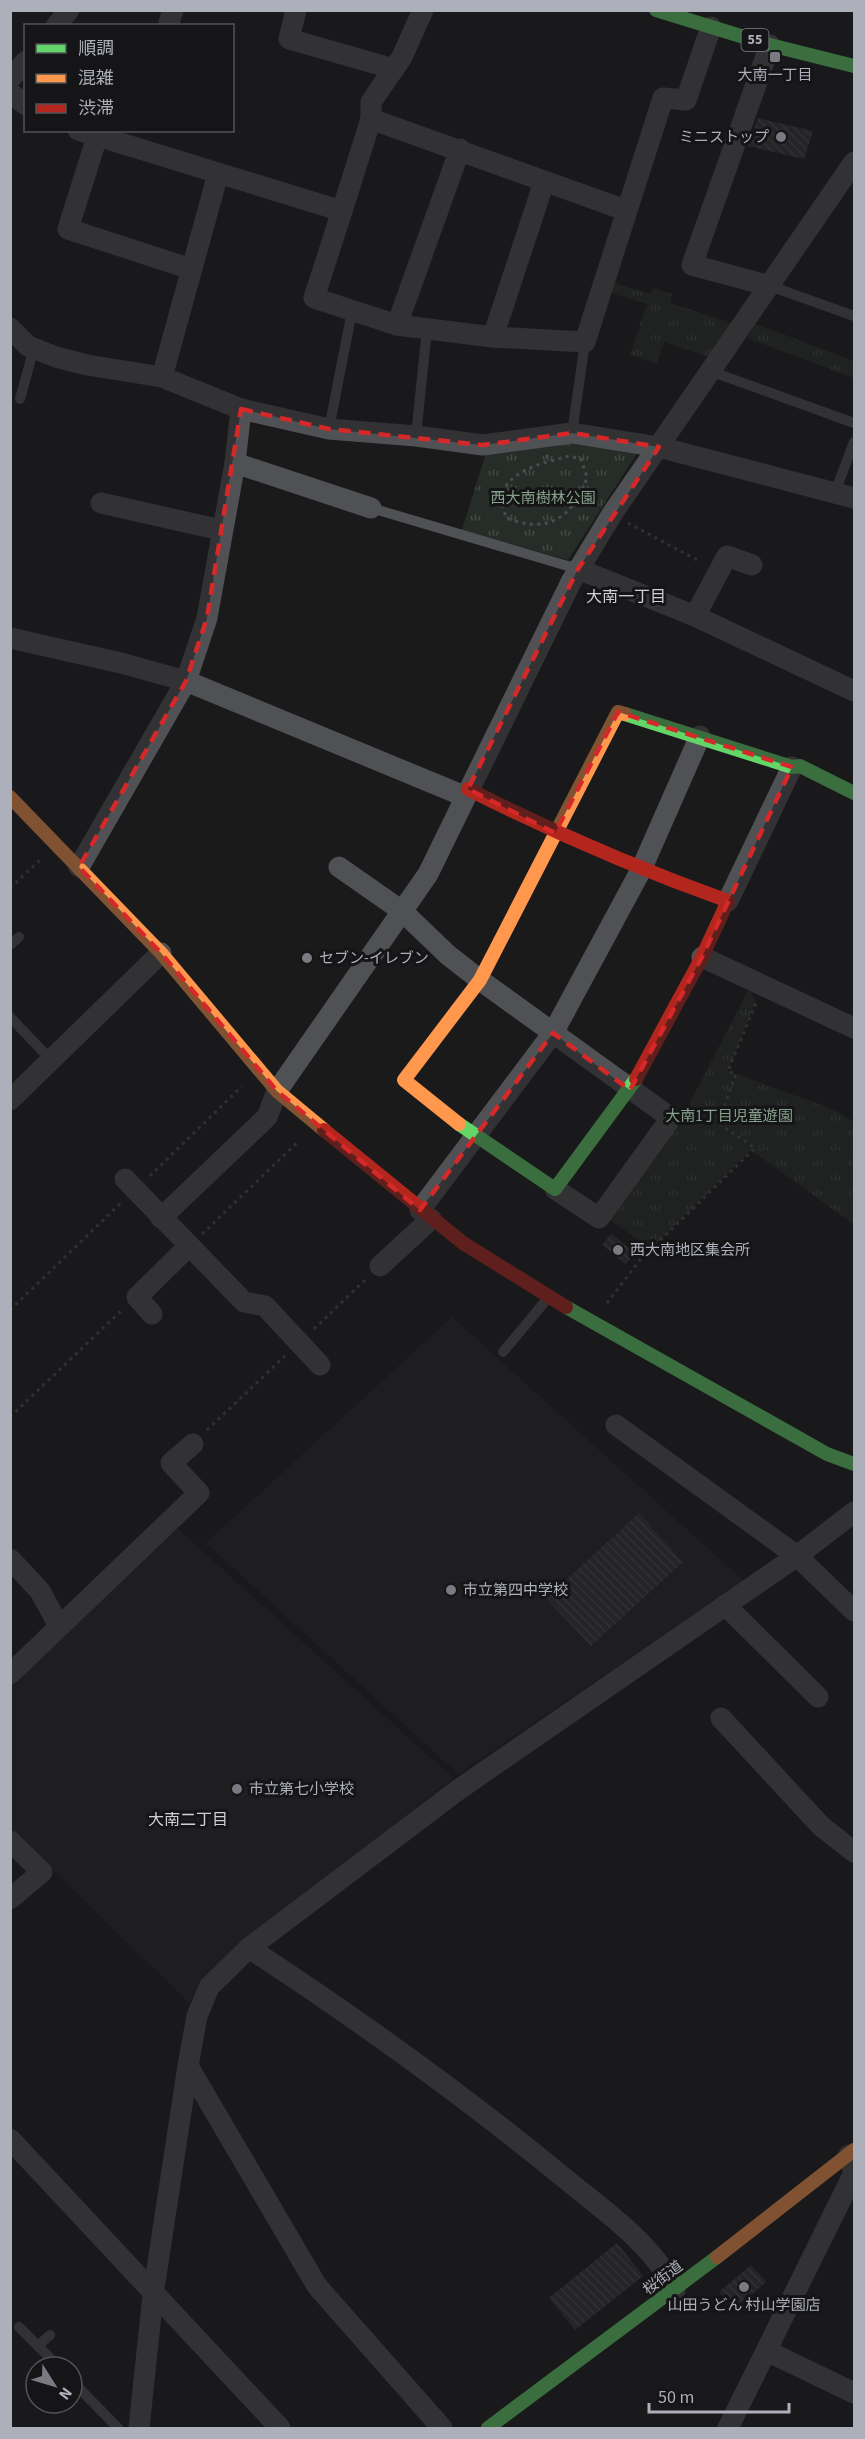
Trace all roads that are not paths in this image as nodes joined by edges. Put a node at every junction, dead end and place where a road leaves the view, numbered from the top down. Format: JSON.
{"nodes":[{"id":1,"x":69,"y":10,"type":"edge"},
{"id":2,"x":296,"y":10,"type":"edge"},
{"id":3,"x":423,"y":10,"type":"edge"},
{"id":4,"x":656,"y":10,"type":"edge"},
{"id":5,"x":58,"y":24,"type":"edge"},
{"id":6,"x":711,"y":27,"type":"junction"},
{"id":7,"x":770,"y":45,"type":"junction"},
{"id":8,"x":24,"y":63,"type":"edge"},
{"id":9,"x":855,"y":66,"type":"edge"},
{"id":10,"x":394,"y":69,"type":"junction"},
{"id":11,"x":10,"y":79,"type":"edge"},
{"id":12,"x":10,"y":93,"type":"edge"},
{"id":13,"x":24,"y":104,"type":"edge"},
{"id":14,"x":371,"y":119,"type":"junction"},
{"id":15,"x":87,"y":134,"type":"edge"},
{"id":16,"x":136,"y":139,"type":"edge"},
{"id":17,"x":460,"y":149,"type":"junction"},
{"id":18,"x":855,"y":162,"type":"edge"},
{"id":19,"x":218,"y":174,"type":"junction"},
{"id":20,"x":544,"y":182,"type":"junction"},
{"id":21,"x":625,"y":210,"type":"junction"},
{"id":22,"x":342,"y":211,"type":"junction"},
{"id":23,"x":191,"y":269,"type":"junction"},
{"id":24,"x":770,"y":286,"type":"junction"},
{"id":25,"x":352,"y":310,"type":"junction"},
{"id":26,"x":855,"y":316,"type":"edge"},
{"id":27,"x":397,"y":325,"type":"junction"},
{"id":28,"x":10,"y":328,"type":"edge"},
{"id":29,"x":427,"y":329,"type":"junction"},
{"id":30,"x":493,"y":337,"type":"junction"},
{"id":31,"x":585,"y":342,"type":"junction"},
{"id":32,"x":34,"y":348,"type":"junction"},
{"id":33,"x":710,"y":371,"type":"junction"},
{"id":34,"x":162,"y":377,"type":"junction"},
{"id":35,"x":20,"y":399,"type":"dead end"},
{"id":36,"x":241,"y":409,"type":"junction"},
{"id":37,"x":855,"y":423,"type":"edge"},
{"id":38,"x":329,"y":429,"type":"junction"},
{"id":39,"x":572,"y":433,"type":"junction"},
{"id":40,"x":416,"y":436,"type":"junction"},
{"id":41,"x":855,"y":442,"type":"edge"},
{"id":42,"x":659,"y":447,"type":"junction"},
{"id":43,"x":235,"y":463,"type":"junction"},
{"id":44,"x":845,"y":495,"type":"edge"},
{"id":45,"x":101,"y":503,"type":"dead end"},
{"id":46,"x":371,"y":508,"type":"joint"},
{"id":47,"x":221,"y":530,"type":"junction"},
{"id":48,"x":752,"y":565,"type":"dead end"},
{"id":49,"x":578,"y":569,"type":"junction"},
{"id":50,"x":695,"y":616,"type":"junction"},
{"id":51,"x":10,"y":638,"type":"edge"},
{"id":52,"x":186,"y":681,"type":"junction"},
{"id":53,"x":855,"y":691,"type":"edge"},
{"id":54,"x":700,"y":736,"type":"junction"},
{"id":55,"x":792,"y":767,"type":"junction"},
{"id":56,"x":466,"y":792,"type":"junction"},
{"id":57,"x":855,"y":793,"type":"edge"},
{"id":58,"x":10,"y":797,"type":"edge"},
{"id":59,"x":555,"y":833,"type":"junction"},
{"id":60,"x":79,"y":867,"type":"junction"},
{"id":61,"x":339,"y":867,"type":"dead end"},
{"id":62,"x":641,"y":870,"type":"junction"},
{"id":63,"x":728,"y":901,"type":"junction"},
{"id":64,"x":402,"y":911,"type":"junction"},
{"id":65,"x":161,"y":953,"type":"junction"},
{"id":66,"x":702,"y":957,"type":"junction"},
{"id":67,"x":480,"y":980,"type":"junction"},
{"id":68,"x":10,"y":1017,"type":"edge"},
{"id":69,"x":855,"y":1028,"type":"edge"},
{"id":70,"x":553,"y":1032,"type":"junction"},
{"id":71,"x":51,"y":1060,"type":"junction"},
{"id":72,"x":630,"y":1090,"type":"junction"},
{"id":73,"x":277,"y":1091,"type":"junction"},
{"id":74,"x":10,"y":1100,"type":"edge"},
{"id":75,"x":475,"y":1136,"type":"junction"},
{"id":76,"x":124,"y":1179,"type":"dead end"},
{"id":77,"x":555,"y":1189,"type":"junction"},
{"id":78,"x":426,"y":1214,"type":"junction"},
{"id":79,"x":161,"y":1218,"type":"junction"},
{"id":80,"x":189,"y":1246,"type":"junction"},
{"id":81,"x":380,"y":1266,"type":"dead end"},
{"id":82,"x":548,"y":1297,"type":"junction"},
{"id":83,"x":152,"y":1314,"type":"dead end"},
{"id":84,"x":503,"y":1352,"type":"dead end"},
{"id":85,"x":320,"y":1365,"type":"dead end"},
{"id":86,"x":616,"y":1425,"type":"dead end"},
{"id":87,"x":193,"y":1444,"type":"dead end"},
{"id":88,"x":855,"y":1464,"type":"edge"},
{"id":89,"x":855,"y":1512,"type":"edge"},
{"id":90,"x":797,"y":1556,"type":"junction"},
{"id":91,"x":10,"y":1559,"type":"edge"},
{"id":92,"x":725,"y":1605,"type":"junction"},
{"id":93,"x":855,"y":1611,"type":"edge"},
{"id":94,"x":59,"y":1626,"type":"junction"},
{"id":95,"x":10,"y":1674,"type":"edge"},
{"id":96,"x":818,"y":1697,"type":"dead end"},
{"id":97,"x":721,"y":1718,"type":"dead end"},
{"id":98,"x":10,"y":1841,"type":"edge"},
{"id":99,"x":855,"y":1852,"type":"edge"},
{"id":100,"x":10,"y":1899,"type":"edge"},
{"id":101,"x":249,"y":1948,"type":"junction"},
{"id":102,"x":188,"y":2066,"type":"junction"},
{"id":103,"x":10,"y":2139,"type":"edge"},
{"id":104,"x":852,"y":2152,"type":"edge"},
{"id":105,"x":675,"y":2290,"type":"junction"},
{"id":106,"x":153,"y":2295,"type":"junction"},
{"id":107,"x":19,"y":2327,"type":"dead end"},
{"id":108,"x":50,"y":2335,"type":"dead end"},
{"id":109,"x":38,"y":2346,"type":"junction"},
{"id":110,"x":767,"y":2351,"type":"junction"},
{"id":111,"x":47,"y":2355,"type":"edge"},
{"id":112,"x":84,"y":2393,"type":"edge"},
{"id":113,"x":855,"y":2393,"type":"edge"},
{"id":114,"x":118,"y":2428,"type":"edge"},
{"id":115,"x":139,"y":2428,"type":"edge"},
{"id":116,"x":280,"y":2428,"type":"edge"},
{"id":117,"x":442,"y":2428,"type":"edge"},
{"id":118,"x":488,"y":2428,"type":"edge"},
{"id":119,"x":728,"y":2428,"type":"edge"}],
"edges":[{"from":1,"to":5,"type":"street"},
{"from":2,"to":10,"type":"street"},
{"from":3,"to":10,"type":"street"},
{"from":4,"to":6,"type":"street","number":"55"},
{"from":6,"to":7,"type":"street","number":"55"},
{"from":6,"to":21,"type":"street"},
{"from":7,"to":9,"type":"street","number":"55"},
{"from":7,"to":24,"type":"street"},
{"from":8,"to":11,"type":"street"},
{"from":10,"to":14,"type":"street"},
{"from":12,"to":13,"type":"street"},
{"from":14,"to":17,"type":"street"},
{"from":14,"to":22,"type":"street"},
{"from":15,"to":16,"type":"street"},
{"from":15,"to":23,"type":"street"},
{"from":16,"to":19,"type":"street"},
{"from":17,"to":20,"type":"street"},
{"from":17,"to":27,"type":"street"},
{"from":18,"to":24,"type":"street"},
{"from":19,"to":22,"type":"street"},
{"from":19,"to":23,"type":"street"},
{"from":20,"to":21,"type":"street"},
{"from":20,"to":30,"type":"street"},
{"from":21,"to":31,"type":"street"},
{"from":22,"to":25,"type":"street"},
{"from":23,"to":34,"type":"street"},
{"from":24,"to":26,"type":"lane"},
{"from":24,"to":33,"type":"street"},
{"from":25,"to":27,"type":"street"},
{"from":25,"to":38,"type":"lane"},
{"from":27,"to":29,"type":"street"},
{"from":28,"to":32,"type":"street"},
{"from":29,"to":30,"type":"street"},
{"from":29,"to":40,"type":"lane"},
{"from":30,"to":31,"type":"street"},
{"from":31,"to":39,"type":"lane"},
{"from":32,"to":34,"type":"street"},
{"from":32,"to":35,"type":"lane"},
{"from":33,"to":37,"type":"lane"},
{"from":33,"to":42,"type":"street"},
{"from":34,"to":36,"type":"street"},
{"from":36,"to":38,"type":"street"},
{"from":36,"to":43,"type":"street"},
{"from":38,"to":40,"type":"street"},
{"from":39,"to":40,"type":"street"},
{"from":39,"to":42,"type":"street"},
{"from":41,"to":44,"type":"lane"},
{"from":42,"to":44,"type":"street"},
{"from":42,"to":49,"type":"street"},
{"from":43,"to":46,"type":"street"},
{"from":43,"to":47,"type":"street"},
{"from":45,"to":47,"type":"street"},
{"from":46,"to":49,"type":"lane"},
{"from":47,"to":52,"type":"street"},
{"from":48,"to":50,"type":"street"},
{"from":49,"to":50,"type":"street"},
{"from":49,"to":56,"type":"street"},
{"from":50,"to":53,"type":"street"},
{"from":51,"to":52,"type":"street"},
{"from":52,"to":56,"type":"street"},
{"from":52,"to":60,"type":"street"},
{"from":54,"to":55,"type":"street"},
{"from":54,"to":59,"type":"street"},
{"from":54,"to":62,"type":"street"},
{"from":55,"to":57,"type":"street"},
{"from":55,"to":63,"type":"street"},
{"from":56,"to":59,"type":"street"},
{"from":56,"to":64,"type":"street"},
{"from":58,"to":60,"type":"street"},
{"from":59,"to":62,"type":"street"},
{"from":59,"to":67,"type":"street"},
{"from":60,"to":65,"type":"street"},
{"from":61,"to":64,"type":"street"},
{"from":62,"to":63,"type":"street"},
{"from":62,"to":70,"type":"street"},
{"from":63,"to":66,"type":"street"},
{"from":64,"to":67,"type":"street"},
{"from":64,"to":73,"type":"street"},
{"from":65,"to":71,"type":"street"},
{"from":65,"to":73,"type":"street"},
{"from":66,"to":69,"type":"street"},
{"from":66,"to":72,"type":"street"},
{"from":67,"to":70,"type":"street"},
{"from":67,"to":75,"type":"street"},
{"from":68,"to":71,"type":"lane"},
{"from":70,"to":72,"type":"street"},
{"from":70,"to":75,"type":"street"},
{"from":71,"to":74,"type":"street"},
{"from":72,"to":77,"type":"street"},
{"from":72,"to":77,"type":"street"},
{"from":73,"to":78,"type":"street"},
{"from":73,"to":79,"type":"street"},
{"from":75,"to":77,"type":"street"},
{"from":75,"to":78,"type":"street"},
{"from":76,"to":79,"type":"street"},
{"from":78,"to":81,"type":"street"},
{"from":78,"to":82,"type":"street"},
{"from":79,"to":80,"type":"street"},
{"from":80,"to":83,"type":"street"},
{"from":80,"to":85,"type":"street"},
{"from":82,"to":84,"type":"lane"},
{"from":82,"to":88,"type":"street"},
{"from":86,"to":90,"type":"street"},
{"from":87,"to":94,"type":"street"},
{"from":89,"to":90,"type":"street"},
{"from":90,"to":92,"type":"street"},
{"from":90,"to":93,"type":"street"},
{"from":91,"to":94,"type":"street"},
{"from":92,"to":96,"type":"street"},
{"from":92,"to":101,"type":"street"},
{"from":94,"to":95,"type":"street"},
{"from":97,"to":99,"type":"street"},
{"from":98,"to":100,"type":"street"},
{"from":101,"to":102,"type":"street"},
{"from":101,"to":105,"type":"street"},
{"from":102,"to":106,"type":"street"},
{"from":102,"to":117,"type":"street"},
{"from":103,"to":106,"type":"street"},
{"from":104,"to":105,"type":"street","name":"桜街道"},
{"from":104,"to":110,"type":"street"},
{"from":105,"to":118,"type":"street","name":"桜街道"},
{"from":106,"to":115,"type":"street"},
{"from":106,"to":116,"type":"street"},
{"from":107,"to":109,"type":"lane"},
{"from":108,"to":109,"type":"lane"},
{"from":109,"to":111,"type":"lane"},
{"from":110,"to":113,"type":"street"},
{"from":110,"to":119,"type":"street"},
{"from":112,"to":114,"type":"lane"}]}
